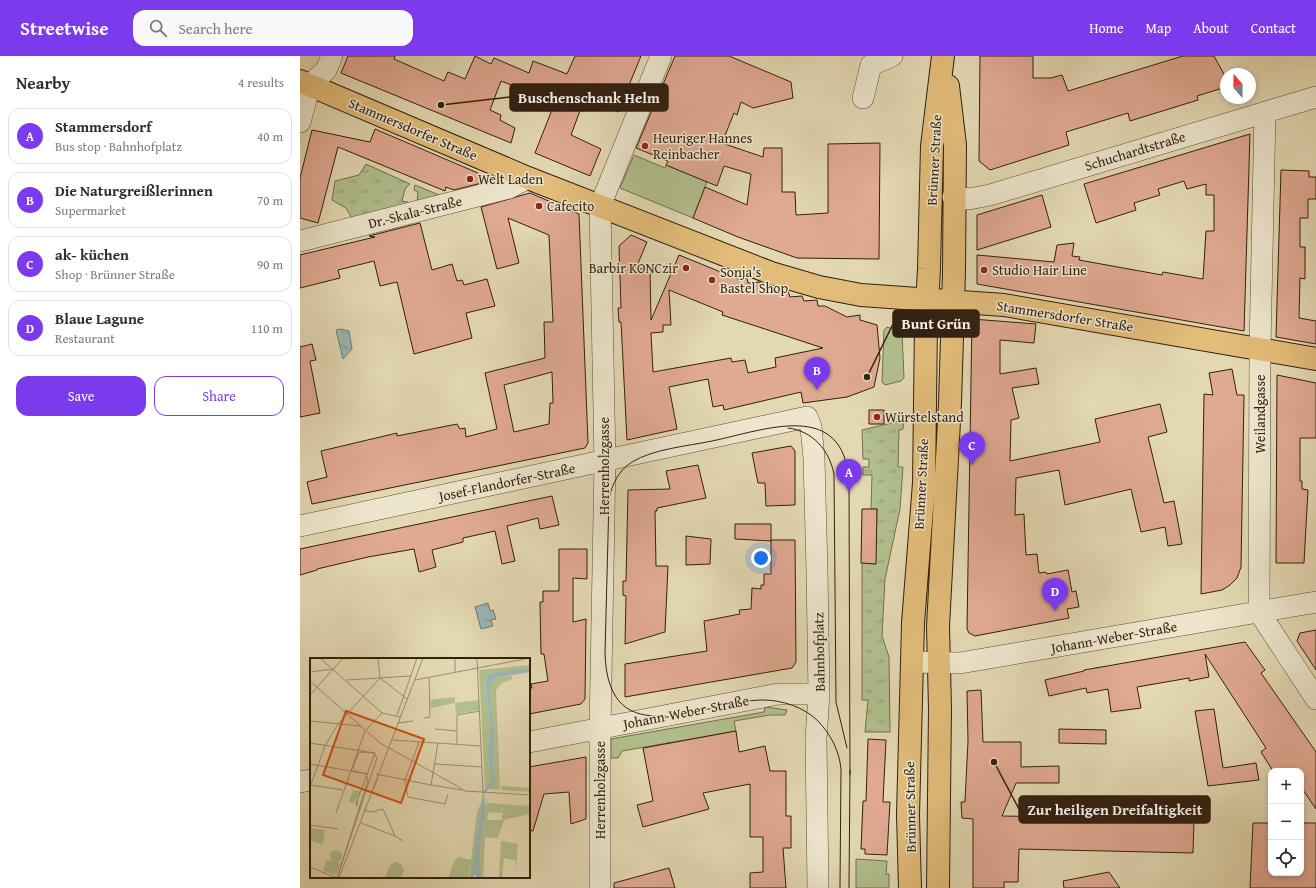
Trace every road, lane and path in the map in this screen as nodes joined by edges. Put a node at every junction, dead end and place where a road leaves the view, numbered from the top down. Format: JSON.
{"nodes":[{"id":1,"x":332,"y":56,"type":"edge"},
{"id":2,"x":661,"y":56,"type":"edge"},
{"id":3,"x":892,"y":56,"type":"edge"},
{"id":4,"x":944,"y":56,"type":"edge"},
{"id":5,"x":866,"y":60,"type":"edge"},
{"id":6,"x":305,"y":83,"type":"edge"},
{"id":7,"x":1316,"y":97,"type":"edge"},
{"id":8,"x":863,"y":98,"type":"dead end"},
{"id":9,"x":1265,"y":112,"type":"junction"},
{"id":10,"x":300,"y":122,"type":"edge"},
{"id":11,"x":528,"y":178,"type":"junction"},
{"id":12,"x":953,"y":197,"type":"junction"},
{"id":13,"x":600,"y":206,"type":"junction"},
{"id":14,"x":300,"y":241,"type":"edge"},
{"id":15,"x":927,"y":300,"type":"junction"},
{"id":16,"x":954,"y":301,"type":"junction"},
{"id":17,"x":1260,"y":348,"type":"junction"},
{"id":18,"x":1316,"y":359,"type":"edge"},
{"id":19,"x":807,"y":417,"type":"joint"},
{"id":20,"x":605,"y":462,"type":"junction"},
{"id":21,"x":300,"y":526,"type":"edge"},
{"id":22,"x":1316,"y":602,"type":"edge"},
{"id":23,"x":1259,"y":612,"type":"junction"},
{"id":24,"x":912,"y":662,"type":"junction"},
{"id":25,"x":939,"y":662,"type":"junction"},
{"id":26,"x":819,"y":694,"type":"junction"},
{"id":27,"x":1316,"y":699,"type":"edge"},
{"id":28,"x":600,"y":729,"type":"junction"},
{"id":29,"x":530,"y":742,"type":"edge"},
{"id":30,"x":310,"y":780,"type":"edge"},
{"id":31,"x":300,"y":782,"type":"edge"},
{"id":32,"x":600,"y":888,"type":"edge"},
{"id":33,"x":818,"y":888,"type":"edge"},
{"id":34,"x":910,"y":888,"type":"edge"},
{"id":35,"x":938,"y":888,"type":"edge"}],
"edges":[{"from":1,"to":6,"type":"street"},
{"from":2,"to":13,"type":"street","name":"Herrenholzgasse"},
{"from":3,"to":5,"type":"street"},
{"from":4,"to":12,"type":"main road","name":"Brünner Straße"},
{"from":4,"to":15,"type":"main road","name":"Brünner Straße"},
{"from":5,"to":8,"type":"street"},
{"from":6,"to":10,"type":"street"},
{"from":6,"to":11,"type":"main road","name":"Stammersdorfer Straße"},
{"from":7,"to":9,"type":"street","name":"Schuchardtstraße"},
{"from":9,"to":12,"type":"street","name":"Schuchardtstraße"},
{"from":9,"to":17,"type":"street","name":"Weilandgasse"},
{"from":11,"to":13,"type":"main road","name":"Stammersdorfer Straße"},
{"from":11,"to":14,"type":"street","name":"Dr.-Skala-Straße"},
{"from":12,"to":16,"type":"main road","name":"Brünner Straße"},
{"from":13,"to":15,"type":"main road","name":"Stammersdorfer Straße"},
{"from":13,"to":20,"type":"street","name":"Herrenholzgasse"},
{"from":15,"to":16,"type":"main road","name":"Stammersdorfer Straße"},
{"from":15,"to":24,"type":"main road","name":"Brünner Straße"},
{"from":16,"to":17,"type":"main road","name":"Stammersdorfer Straße"},
{"from":16,"to":25,"type":"main road","name":"Brünner Straße"},
{"from":17,"to":18,"type":"main road","name":"Stammersdorfer Straße"},
{"from":17,"to":23,"type":"street","name":"Weilandgasse"},
{"from":19,"to":20,"type":"street","name":"Josef-Flandorfer-Straße"},
{"from":19,"to":26,"type":"street","name":"Bahnhofplatz"},
{"from":20,"to":21,"type":"street","name":"Josef-Flandorfer-Straße"},
{"from":20,"to":28,"type":"street","name":"Herrenholzgasse"},
{"from":22,"to":23,"type":"street","name":"Johann-Weber-Straße"},
{"from":23,"to":25,"type":"street","name":"Johann-Weber-Straße"},
{"from":23,"to":27,"type":"street"},
{"from":24,"to":25,"type":"street","name":"Johann-Weber-Straße"},
{"from":24,"to":34,"type":"main road","name":"Brünner Straße"},
{"from":25,"to":35,"type":"main road","name":"Brünner Straße"},
{"from":26,"to":28,"type":"street","name":"Johann-Weber-Straße"},
{"from":26,"to":33,"type":"street","name":"Bahnhofplatz"},
{"from":28,"to":29,"type":"street","name":"Johann-Weber-Straße"},
{"from":28,"to":32,"type":"street","name":"Herrenholzgasse"},
{"from":30,"to":31,"type":"street"}]}
